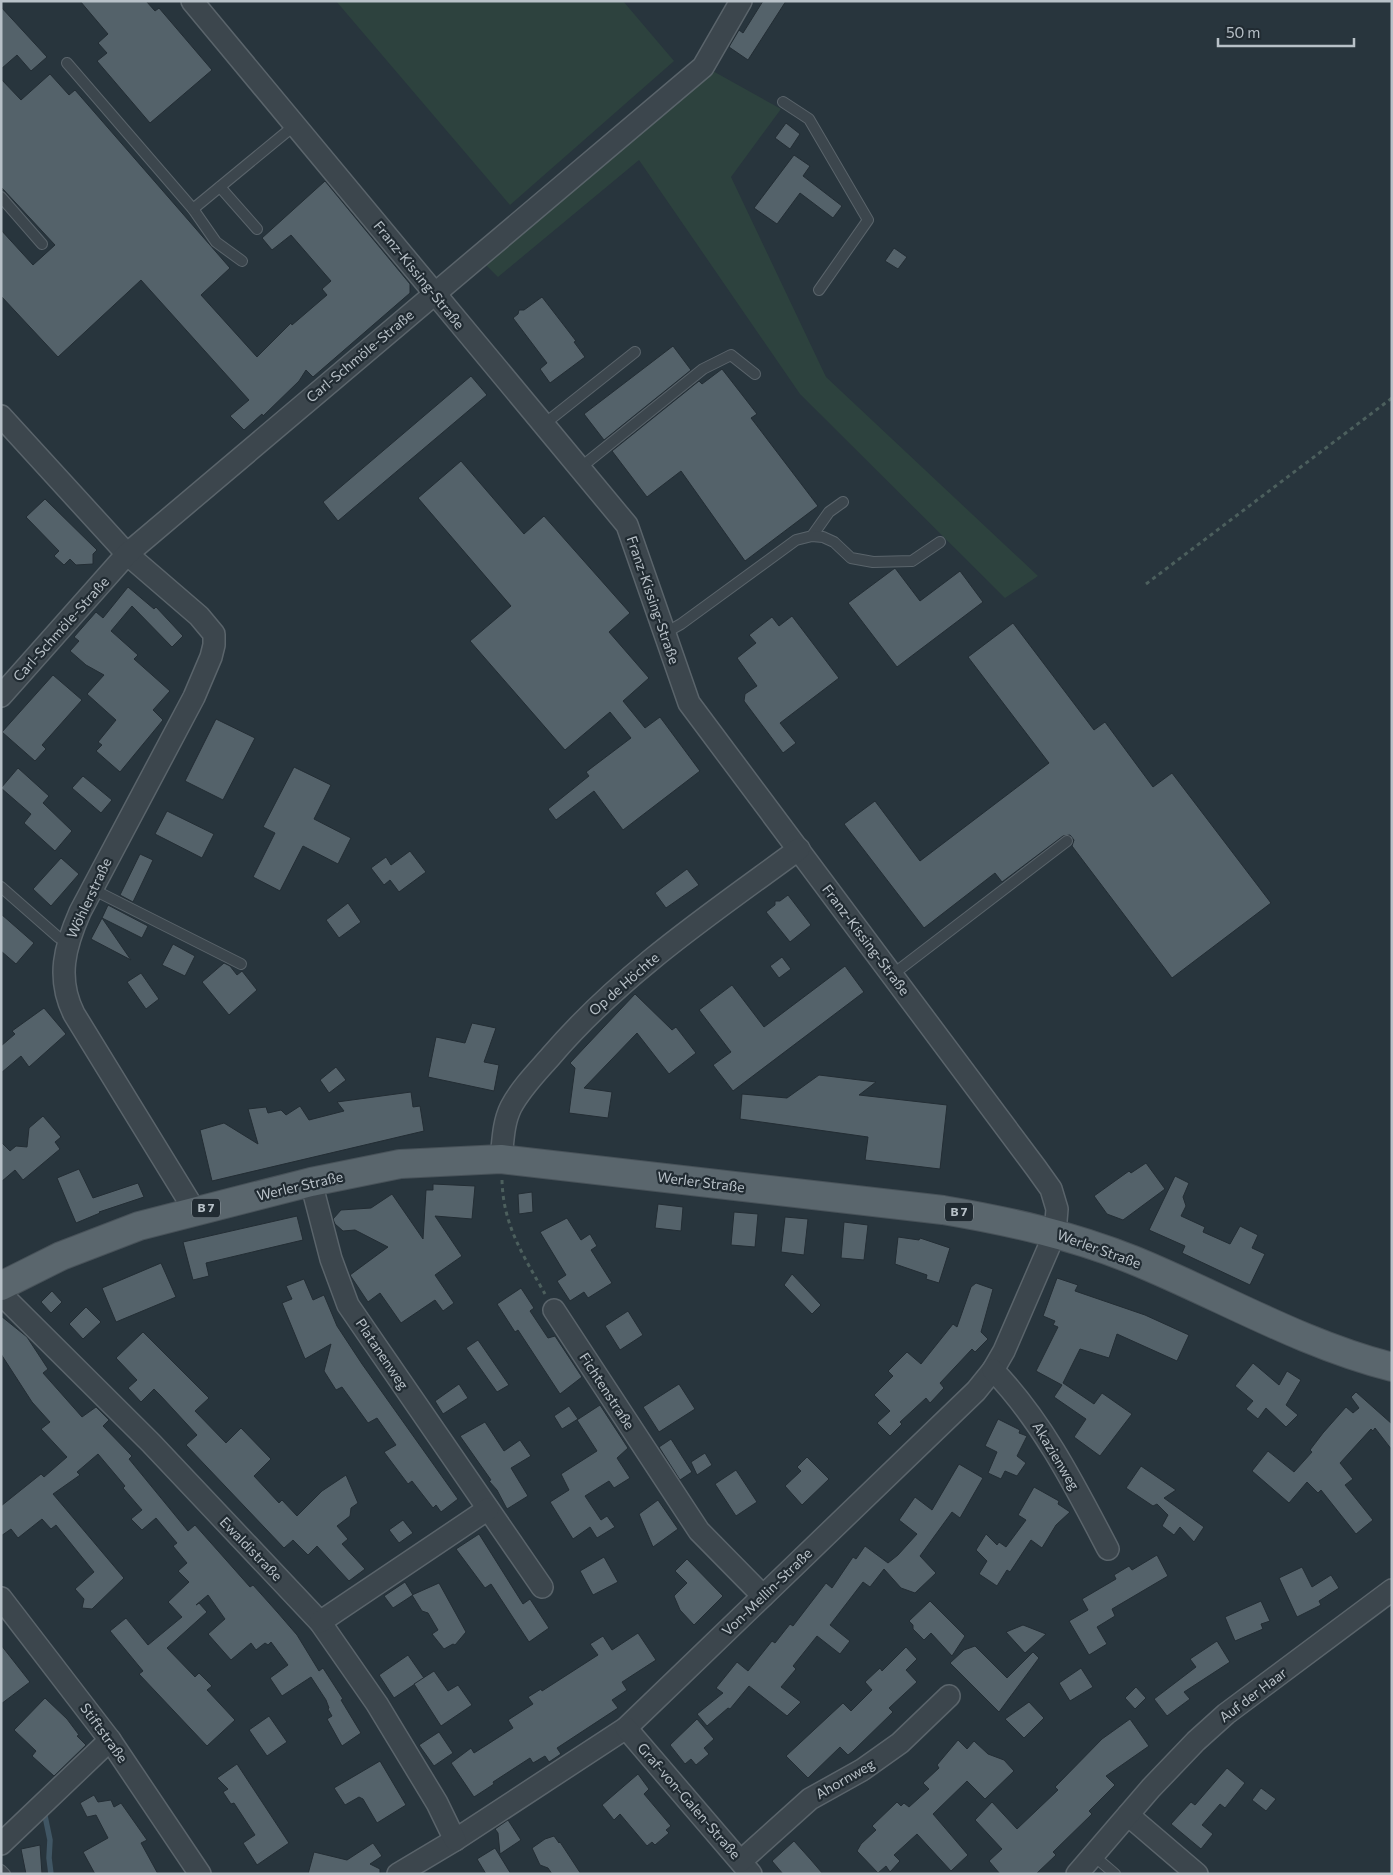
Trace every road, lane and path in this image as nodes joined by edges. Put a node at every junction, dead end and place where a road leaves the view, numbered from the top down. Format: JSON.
{"nodes":[{"id":1,"x":192,"y":1,"type":"edge"},
{"id":2,"x":741,"y":1,"type":"edge"},
{"id":3,"x":67,"y":63,"type":"dead end"},
{"id":4,"x":783,"y":102,"type":"dead end"},
{"id":5,"x":295,"y":125,"type":"junction"},
{"id":6,"x":220,"y":186,"type":"junction"},
{"id":7,"x":1,"y":197,"type":"edge"},
{"id":8,"x":193,"y":209,"type":"junction"},
{"id":9,"x":257,"y":229,"type":"dead end"},
{"id":10,"x":42,"y":244,"type":"dead end"},
{"id":11,"x":242,"y":261,"type":"dead end"},
{"id":12,"x":819,"y":290,"type":"dead end"},
{"id":13,"x":433,"y":294,"type":"junction"},
{"id":14,"x":635,"y":352,"type":"dead end"},
{"id":15,"x":755,"y":374,"type":"dead end"},
{"id":16,"x":1392,"y":398,"type":"edge"},
{"id":17,"x":1,"y":416,"type":"edge"},
{"id":18,"x":543,"y":425,"type":"junction"},
{"id":19,"x":580,"y":468,"type":"junction"},
{"id":20,"x":844,"y":502,"type":"dead end"},
{"id":21,"x":812,"y":536,"type":"junction"},
{"id":22,"x":940,"y":542,"type":"dead end"},
{"id":23,"x":127,"y":554,"type":"junction"},
{"id":24,"x":1146,"y":584,"type":"dead end"},
{"id":25,"x":665,"y":633,"type":"junction"},
{"id":26,"x":1,"y":696,"type":"edge"},
{"id":27,"x":1068,"y":841,"type":"dead end"},
{"id":28,"x":799,"y":849,"type":"junction"},
{"id":29,"x":1,"y":887,"type":"edge"},
{"id":30,"x":92,"y":889,"type":"junction"},
{"id":31,"x":68,"y":944,"type":"junction"},
{"id":32,"x":241,"y":964,"type":"dead end"},
{"id":33,"x":892,"y":975,"type":"junction"},
{"id":34,"x":501,"y":1159,"type":"junction"},
{"id":35,"x":311,"y":1182,"type":"junction"},
{"id":36,"x":195,"y":1211,"type":"junction"},
{"id":37,"x":1055,"y":1233,"type":"junction"},
{"id":38,"x":1,"y":1286,"type":"edge"},
{"id":39,"x":1,"y":1294,"type":"edge"},
{"id":40,"x":554,"y":1310,"type":"joint"},
{"id":41,"x":1392,"y":1367,"type":"edge"},
{"id":42,"x":993,"y":1370,"type":"junction"},
{"id":43,"x":488,"y":1509,"type":"junction"},
{"id":44,"x":1108,"y":1549,"type":"dead end"},
{"id":45,"x":542,"y":1587,"type":"dead end"},
{"id":46,"x":1392,"y":1590,"type":"edge"},
{"id":47,"x":763,"y":1596,"type":"junction"},
{"id":48,"x":1,"y":1598,"type":"edge"},
{"id":49,"x":320,"y":1622,"type":"junction"},
{"id":50,"x":949,"y":1696,"type":"dead end"},
{"id":51,"x":626,"y":1728,"type":"junction"},
{"id":52,"x":110,"y":1740,"type":"junction"},
{"id":53,"x":1128,"y":1815,"type":"junction"},
{"id":54,"x":1,"y":1822,"type":"edge"},
{"id":55,"x":1,"y":1832,"type":"edge"},
{"id":56,"x":455,"y":1840,"type":"junction"},
{"id":57,"x":1,"y":1844,"type":"edge"},
{"id":58,"x":1094,"y":1855,"type":"junction"},
{"id":59,"x":746,"y":1867,"type":"edge"},
{"id":60,"x":1,"y":1870,"type":"edge"},
{"id":61,"x":5,"y":1874,"type":"edge"},
{"id":62,"x":200,"y":1874,"type":"edge"},
{"id":63,"x":398,"y":1874,"type":"edge"},
{"id":64,"x":1077,"y":1874,"type":"edge"},
{"id":65,"x":1115,"y":1874,"type":"edge"},
{"id":66,"x":1198,"y":1874,"type":"edge"}],
"edges":[{"from":1,"to":5,"type":"street","name":"Franz-Kissing-Straße"},
{"from":2,"to":13,"type":"street","name":"Carl-Schmöle-Straße"},
{"from":3,"to":8,"type":"lane"},
{"from":4,"to":12,"type":"lane"},
{"from":5,"to":6,"type":"lane"},
{"from":5,"to":13,"type":"street","name":"Franz-Kissing-Straße"},
{"from":6,"to":8,"type":"lane"},
{"from":6,"to":9,"type":"lane"},
{"from":7,"to":10,"type":"lane"},
{"from":8,"to":11,"type":"lane"},
{"from":13,"to":18,"type":"street","name":"Franz-Kissing-Straße"},
{"from":13,"to":23,"type":"street","name":"Carl-Schmöle-Straße"},
{"from":14,"to":18,"type":"lane"},
{"from":15,"to":19,"type":"lane"},
{"from":16,"to":24,"type":"path"},
{"from":17,"to":23,"type":"street"},
{"from":18,"to":19,"type":"street","name":"Franz-Kissing-Straße"},
{"from":19,"to":25,"type":"street","name":"Franz-Kissing-Straße"},
{"from":20,"to":21,"type":"lane"},
{"from":21,"to":22,"type":"lane"},
{"from":21,"to":25,"type":"lane"},
{"from":23,"to":26,"type":"street","name":"Carl-Schmöle-Straße"},
{"from":23,"to":30,"type":"street","name":"Wöhlerstraße"},
{"from":25,"to":28,"type":"street","name":"Franz-Kissing-Straße"},
{"from":27,"to":33,"type":"lane"},
{"from":28,"to":33,"type":"street","name":"Franz-Kissing-Straße"},
{"from":28,"to":34,"type":"street","name":"Op de Höchte"},
{"from":29,"to":31,"type":"lane"},
{"from":30,"to":31,"type":"street","name":"Wöhlerstraße"},
{"from":30,"to":32,"type":"lane"},
{"from":31,"to":36,"type":"street","name":"Wöhlerstraße"},
{"from":33,"to":37,"type":"street","name":"Franz-Kissing-Straße"},
{"from":34,"to":35,"type":"main road","name":"Werler Straße","number":"B 7"},
{"from":34,"to":37,"type":"main road","name":"Werler Straße","number":"B 7"},
{"from":34,"to":40,"type":"path"},
{"from":35,"to":36,"type":"main road","name":"Werler Straße","number":"B 7"},
{"from":35,"to":43,"type":"street","name":"Platanenweg"},
{"from":36,"to":38,"type":"main road","name":"Werler Straße","number":"B 7"},
{"from":37,"to":41,"type":"main road","name":"Werler Straße","number":"B 7"},
{"from":37,"to":42,"type":"street","name":"Von-Mellin-Straße"},
{"from":39,"to":49,"type":"street","name":"Ewaldistraße"},
{"from":40,"to":47,"type":"street","name":"Fichtenstraße"},
{"from":42,"to":44,"type":"street","name":"Akazienweg"},
{"from":42,"to":47,"type":"street","name":"Von-Mellin-Straße"},
{"from":43,"to":45,"type":"street","name":"Platanenweg"},
{"from":43,"to":49,"type":"street"},
{"from":46,"to":53,"type":"street","name":"Auf der Haar"},
{"from":47,"to":51,"type":"street","name":"Von-Mellin-Straße"},
{"from":48,"to":52,"type":"street","name":"Stiftstraße"},
{"from":49,"to":56,"type":"street","name":"Ewaldistraße"},
{"from":50,"to":59,"type":"street","name":"Ahornweg"},
{"from":51,"to":56,"type":"street","name":"Von-Mellin-Straße"},
{"from":51,"to":59,"type":"street","name":"Graf-von-Galen-Straße"},
{"from":52,"to":57,"type":"street"},
{"from":52,"to":62,"type":"street","name":"Stiftstraße"},
{"from":53,"to":58,"type":"street","name":"Auf der Haar"},
{"from":53,"to":66,"type":"street"},
{"from":54,"to":55,"type":"street"},
{"from":56,"to":63,"type":"street","name":"Von-Mellin-Straße"},
{"from":58,"to":64,"type":"street","name":"Auf der Haar"},
{"from":58,"to":65,"type":"lane"},
{"from":60,"to":61,"type":"lane"}]}
